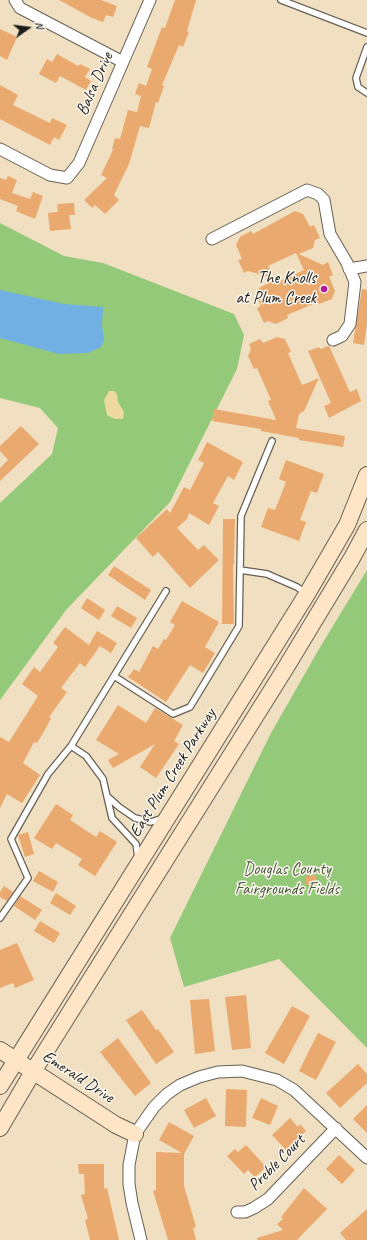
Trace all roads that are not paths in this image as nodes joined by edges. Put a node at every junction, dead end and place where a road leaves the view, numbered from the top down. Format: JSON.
{"nodes":[{"id":1,"x":15,"y":0,"type":"edge"},
{"id":2,"x":150,"y":0,"type":"edge"},
{"id":3,"x":281,"y":0,"type":"edge"},
{"id":4,"x":367,"y":33,"type":"edge"},
{"id":5,"x":367,"y":47,"type":"edge"},
{"id":6,"x":124,"y":62,"type":"junction"},
{"id":7,"x":367,"y":94,"type":"edge"},
{"id":8,"x":0,"y":149,"type":"edge"},
{"id":9,"x":212,"y":239,"type":"dead end"},
{"id":10,"x":367,"y":266,"type":"edge"},
{"id":11,"x":349,"y":269,"type":"junction"},
{"id":12,"x":333,"y":340,"type":"dead end"},
{"id":13,"x":272,"y":441,"type":"dead end"},
{"id":14,"x":367,"y":475,"type":"edge"},
{"id":15,"x":367,"y":530,"type":"edge"},
{"id":16,"x":240,"y":570,"type":"junction"},
{"id":17,"x":166,"y":591,"type":"dead end"},
{"id":18,"x":307,"y":594,"type":"junction"},
{"id":19,"x":114,"y":676,"type":"junction"},
{"id":20,"x":71,"y":746,"type":"junction"},
{"id":21,"x":108,"y":797,"type":"junction"},
{"id":22,"x":168,"y":817,"type":"junction"},
{"id":23,"x":138,"y":864,"type":"junction"},
{"id":24,"x":0,"y":918,"type":"edge"},
{"id":25,"x":0,"y":1050,"type":"edge"},
{"id":26,"x":16,"y":1059,"type":"junction"},
{"id":27,"x":34,"y":1070,"type":"junction"},
{"id":28,"x":0,"y":1086,"type":"edge"},
{"id":29,"x":0,"y":1128,"type":"edge"},
{"id":30,"x":336,"y":1128,"type":"junction"},
{"id":31,"x":135,"y":1134,"type":"junction"},
{"id":32,"x":367,"y":1158,"type":"edge"},
{"id":33,"x":237,"y":1212,"type":"dead end"},
{"id":34,"x":142,"y":1240,"type":"edge"}],
"edges":[{"from":1,"to":6,"type":"street"},
{"from":2,"to":6,"type":"street","name":"Balsa Drive"},
{"from":3,"to":4,"type":"lane"},
{"from":5,"to":7,"type":"lane"},
{"from":6,"to":8,"type":"street","name":"Balsa Drive"},
{"from":9,"to":11,"type":"street"},
{"from":10,"to":11,"type":"street"},
{"from":11,"to":12,"type":"street"},
{"from":13,"to":16,"type":"lane"},
{"from":14,"to":18,"type":"main road","name":"East Plum Creek Parkway"},
{"from":15,"to":27,"type":"main road"},
{"from":16,"to":18,"type":"lane"},
{"from":16,"to":19,"type":"lane"},
{"from":17,"to":19,"type":"lane"},
{"from":18,"to":22,"type":"main road","name":"East Plum Creek Parkway"},
{"from":19,"to":20,"type":"lane"},
{"from":20,"to":21,"type":"lane"},
{"from":20,"to":24,"type":"lane"},
{"from":21,"to":22,"type":"lane"},
{"from":21,"to":23,"type":"lane"},
{"from":22,"to":23,"type":"main road","name":"East Plum Creek Parkway"},
{"from":23,"to":26,"type":"main road","name":"East Plum Creek Parkway"},
{"from":25,"to":26,"type":"main road","name":"Emerald Drive"},
{"from":26,"to":27,"type":"main road","name":"Emerald Drive"},
{"from":26,"to":28,"type":"main road","name":"East Plum Creek Parkway"},
{"from":27,"to":29,"type":"main road"},
{"from":27,"to":31,"type":"main road","name":"Emerald Drive"},
{"from":30,"to":31,"type":"street"},
{"from":30,"to":32,"type":"street"},
{"from":30,"to":33,"type":"street","name":"Preble Court"},
{"from":31,"to":34,"type":"street"}]}
